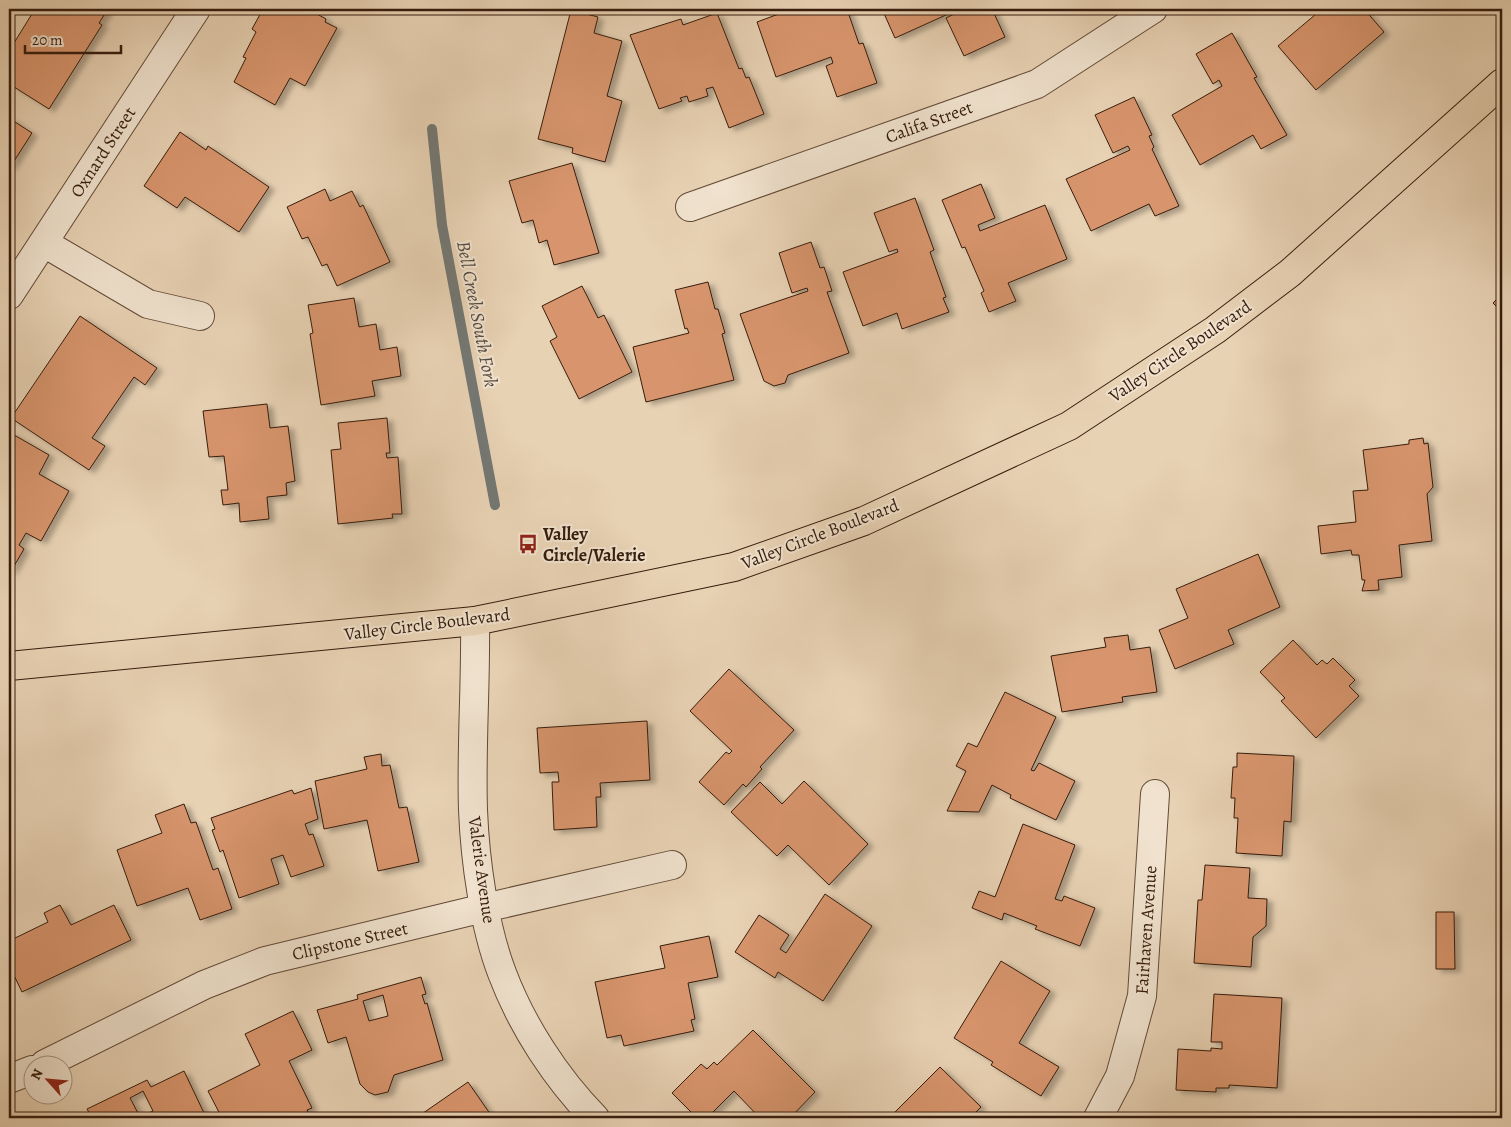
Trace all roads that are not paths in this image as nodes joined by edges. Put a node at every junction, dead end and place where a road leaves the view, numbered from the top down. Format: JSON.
{"nodes":[{"id":1,"x":196,"y":9,"type":"edge"},
{"id":2,"x":1153,"y":9,"type":"edge"},
{"id":3,"x":1502,"y":83,"type":"edge"},
{"id":4,"x":690,"y":207,"type":"dead end"},
{"id":5,"x":44,"y":243,"type":"junction"},
{"id":6,"x":9,"y":295,"type":"edge"},
{"id":7,"x":200,"y":316,"type":"dead end"},
{"id":8,"x":475,"y":621,"type":"junction"},
{"id":9,"x":9,"y":666,"type":"edge"},
{"id":10,"x":1155,"y":794,"type":"dead end"},
{"id":11,"x":672,"y":865,"type":"dead end"},
{"id":12,"x":484,"y":908,"type":"junction"},
{"id":13,"x":65,"y":1054,"type":"edge"},
{"id":14,"x":22,"y":1074,"type":"edge"},
{"id":15,"x":9,"y":1079,"type":"edge"},
{"id":16,"x":596,"y":1118,"type":"edge"},
{"id":17,"x":1098,"y":1118,"type":"edge"}],
"edges":[{"from":1,"to":5,"type":"street","name":"Oxnard Street"},
{"from":2,"to":4,"type":"street","name":"Califa Street"},
{"from":3,"to":8,"type":"main road","name":"Valley Circle Boulevard"},
{"from":5,"to":6,"type":"street","name":"Oxnard Street"},
{"from":5,"to":7,"type":"street"},
{"from":8,"to":9,"type":"main road","name":"Valley Circle Boulevard"},
{"from":8,"to":12,"type":"street","name":"Valerie Avenue"},
{"from":10,"to":17,"type":"street","name":"Fairhaven Avenue"},
{"from":11,"to":12,"type":"street","name":"Clipstone Street"},
{"from":12,"to":13,"type":"street","name":"Clipstone Street"},
{"from":12,"to":16,"type":"street","name":"Valerie Avenue"},
{"from":14,"to":15,"type":"street"}]}
